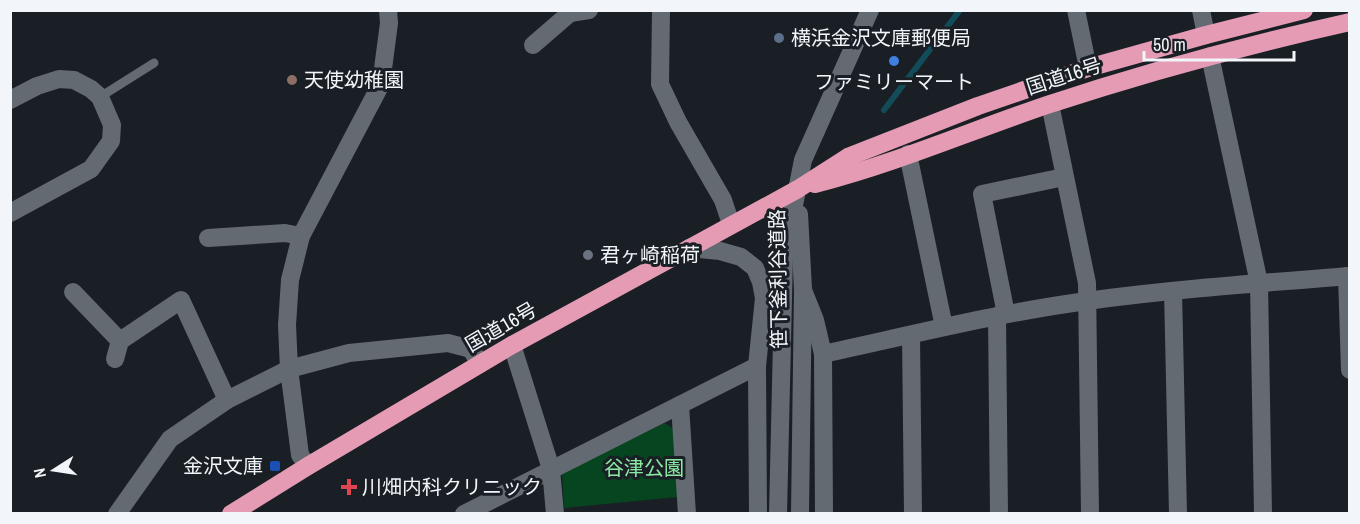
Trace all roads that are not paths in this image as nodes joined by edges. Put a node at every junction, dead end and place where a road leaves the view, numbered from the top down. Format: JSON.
{"nodes":[{"id":1,"x":388,"y":10,"type":"edge"},
{"id":2,"x":590,"y":10,"type":"edge"},
{"id":3,"x":661,"y":10,"type":"edge"},
{"id":4,"x":870,"y":10,"type":"edge"},
{"id":5,"x":1076,"y":10,"type":"edge"},
{"id":6,"x":1201,"y":10,"type":"edge"},
{"id":7,"x":1304,"y":10,"type":"edge"},
{"id":8,"x":568,"y":12,"type":"edge"},
{"id":9,"x":1350,"y":22,"type":"edge"},
{"id":10,"x":1206,"y":35,"type":"junction"},
{"id":11,"x":533,"y":45,"type":"dead end"},
{"id":12,"x":1210,"y":56,"type":"junction"},
{"id":13,"x":154,"y":63,"type":"dead end"},
{"id":14,"x":1088,"y":68,"type":"junction"},
{"id":15,"x":100,"y":97,"type":"junction"},
{"id":16,"x":10,"y":100,"type":"edge"},
{"id":17,"x":1050,"y":104,"type":"junction"},
{"id":18,"x":908,"y":154,"type":"junction"},
{"id":19,"x":1064,"y":177,"type":"junction"},
{"id":20,"x":798,"y":189,"type":"junction"},
{"id":21,"x":10,"y":213,"type":"edge"},
{"id":22,"x":731,"y":224,"type":"junction"},
{"id":23,"x":301,"y":236,"type":"junction"},
{"id":24,"x":208,"y":238,"type":"dead end"},
{"id":25,"x":689,"y":248,"type":"junction"},
{"id":26,"x":1348,"y":276,"type":"edge"},
{"id":27,"x":1258,"y":283,"type":"junction"},
{"id":28,"x":803,"y":289,"type":"junction"},
{"id":29,"x":1173,"y":291,"type":"junction"},
{"id":30,"x":73,"y":292,"type":"dead end"},
{"id":31,"x":1087,"y":301,"type":"junction"},
{"id":32,"x":1001,"y":315,"type":"junction"},
{"id":33,"x":944,"y":327,"type":"junction"},
{"id":34,"x":911,"y":335,"type":"junction"},
{"id":35,"x":120,"y":341,"type":"junction"},
{"id":36,"x":513,"y":345,"type":"junction"},
{"id":37,"x":823,"y":354,"type":"junction"},
{"id":38,"x":115,"y":359,"type":"dead end"},
{"id":39,"x":480,"y":364,"type":"junction"},
{"id":40,"x":757,"y":366,"type":"junction"},
{"id":41,"x":289,"y":369,"type":"junction"},
{"id":42,"x":1350,"y":370,"type":"edge"},
{"id":43,"x":227,"y":400,"type":"junction"},
{"id":44,"x":680,"y":405,"type":"junction"},
{"id":45,"x":308,"y":466,"type":"junction"},
{"id":46,"x":551,"y":469,"type":"junction"},
{"id":47,"x":117,"y":513,"type":"edge"},
{"id":48,"x":231,"y":513,"type":"edge"},
{"id":49,"x":464,"y":513,"type":"edge"},
{"id":50,"x":555,"y":513,"type":"edge"},
{"id":51,"x":687,"y":513,"type":"edge"},
{"id":52,"x":758,"y":513,"type":"edge"},
{"id":53,"x":778,"y":513,"type":"edge"},
{"id":54,"x":800,"y":513,"type":"edge"},
{"id":55,"x":824,"y":513,"type":"edge"},
{"id":56,"x":913,"y":513,"type":"edge"},
{"id":57,"x":999,"y":513,"type":"edge"},
{"id":58,"x":1090,"y":513,"type":"edge"},
{"id":59,"x":1178,"y":513,"type":"edge"},
{"id":60,"x":1263,"y":513,"type":"edge"}],
"edges":[{"from":1,"to":23,"type":"street"},
{"from":2,"to":8,"type":"street"},
{"from":3,"to":22,"type":"street"},
{"from":4,"to":20,"type":"street"},
{"from":5,"to":14,"type":"street"},
{"from":6,"to":10,"type":"street"},
{"from":7,"to":10,"type":"highway","name":"国道16号"},
{"from":8,"to":11,"type":"street"},
{"from":9,"to":12,"type":"highway","name":"国道16号"},
{"from":10,"to":14,"type":"highway","name":"国道16号"},
{"from":12,"to":17,"type":"highway","name":"国道16号"},
{"from":12,"to":27,"type":"street"},
{"from":13,"to":15,"type":"lane"},
{"from":14,"to":20,"type":"highway","name":"国道16号"},
{"from":15,"to":16,"type":"street"},
{"from":15,"to":21,"type":"street"},
{"from":17,"to":18,"type":"highway","name":"国道16号"},
{"from":17,"to":19,"type":"street"},
{"from":18,"to":20,"type":"highway","name":"国道16号"},
{"from":18,"to":33,"type":"street"},
{"from":19,"to":31,"type":"street"},
{"from":19,"to":32,"type":"street"},
{"from":20,"to":22,"type":"highway","name":"国道16号"},
{"from":20,"to":28,"type":"street","name":"笹下釜利谷道路"},
{"from":20,"to":53,"type":"street","name":"笹下釜利谷道路"},
{"from":22,"to":25,"type":"highway","name":"国道16号"},
{"from":23,"to":24,"type":"street"},
{"from":23,"to":41,"type":"street"},
{"from":25,"to":36,"type":"highway","name":"国道16号"},
{"from":25,"to":40,"type":"street"},
{"from":26,"to":27,"type":"street"},
{"from":26,"to":42,"type":"street"},
{"from":27,"to":29,"type":"street"},
{"from":27,"to":60,"type":"street"},
{"from":28,"to":37,"type":"street"},
{"from":28,"to":54,"type":"street","name":"笹下釜利谷道路"},
{"from":29,"to":31,"type":"street"},
{"from":29,"to":59,"type":"street"},
{"from":30,"to":35,"type":"street"},
{"from":31,"to":32,"type":"street"},
{"from":31,"to":58,"type":"street"},
{"from":32,"to":33,"type":"street"},
{"from":32,"to":57,"type":"street"},
{"from":33,"to":34,"type":"street"},
{"from":34,"to":37,"type":"street"},
{"from":34,"to":56,"type":"street"},
{"from":35,"to":38,"type":"street"},
{"from":35,"to":43,"type":"street"},
{"from":36,"to":39,"type":"highway","name":"国道16号"},
{"from":36,"to":46,"type":"street"},
{"from":37,"to":55,"type":"street"},
{"from":39,"to":41,"type":"street"},
{"from":39,"to":45,"type":"highway","name":"国道16号"},
{"from":40,"to":44,"type":"street"},
{"from":40,"to":52,"type":"street"},
{"from":41,"to":43,"type":"street"},
{"from":41,"to":45,"type":"street"},
{"from":43,"to":47,"type":"street"},
{"from":44,"to":46,"type":"street"},
{"from":44,"to":51,"type":"street"},
{"from":45,"to":48,"type":"highway","name":"国道16号"},
{"from":46,"to":49,"type":"street"},
{"from":46,"to":50,"type":"street"}]}
